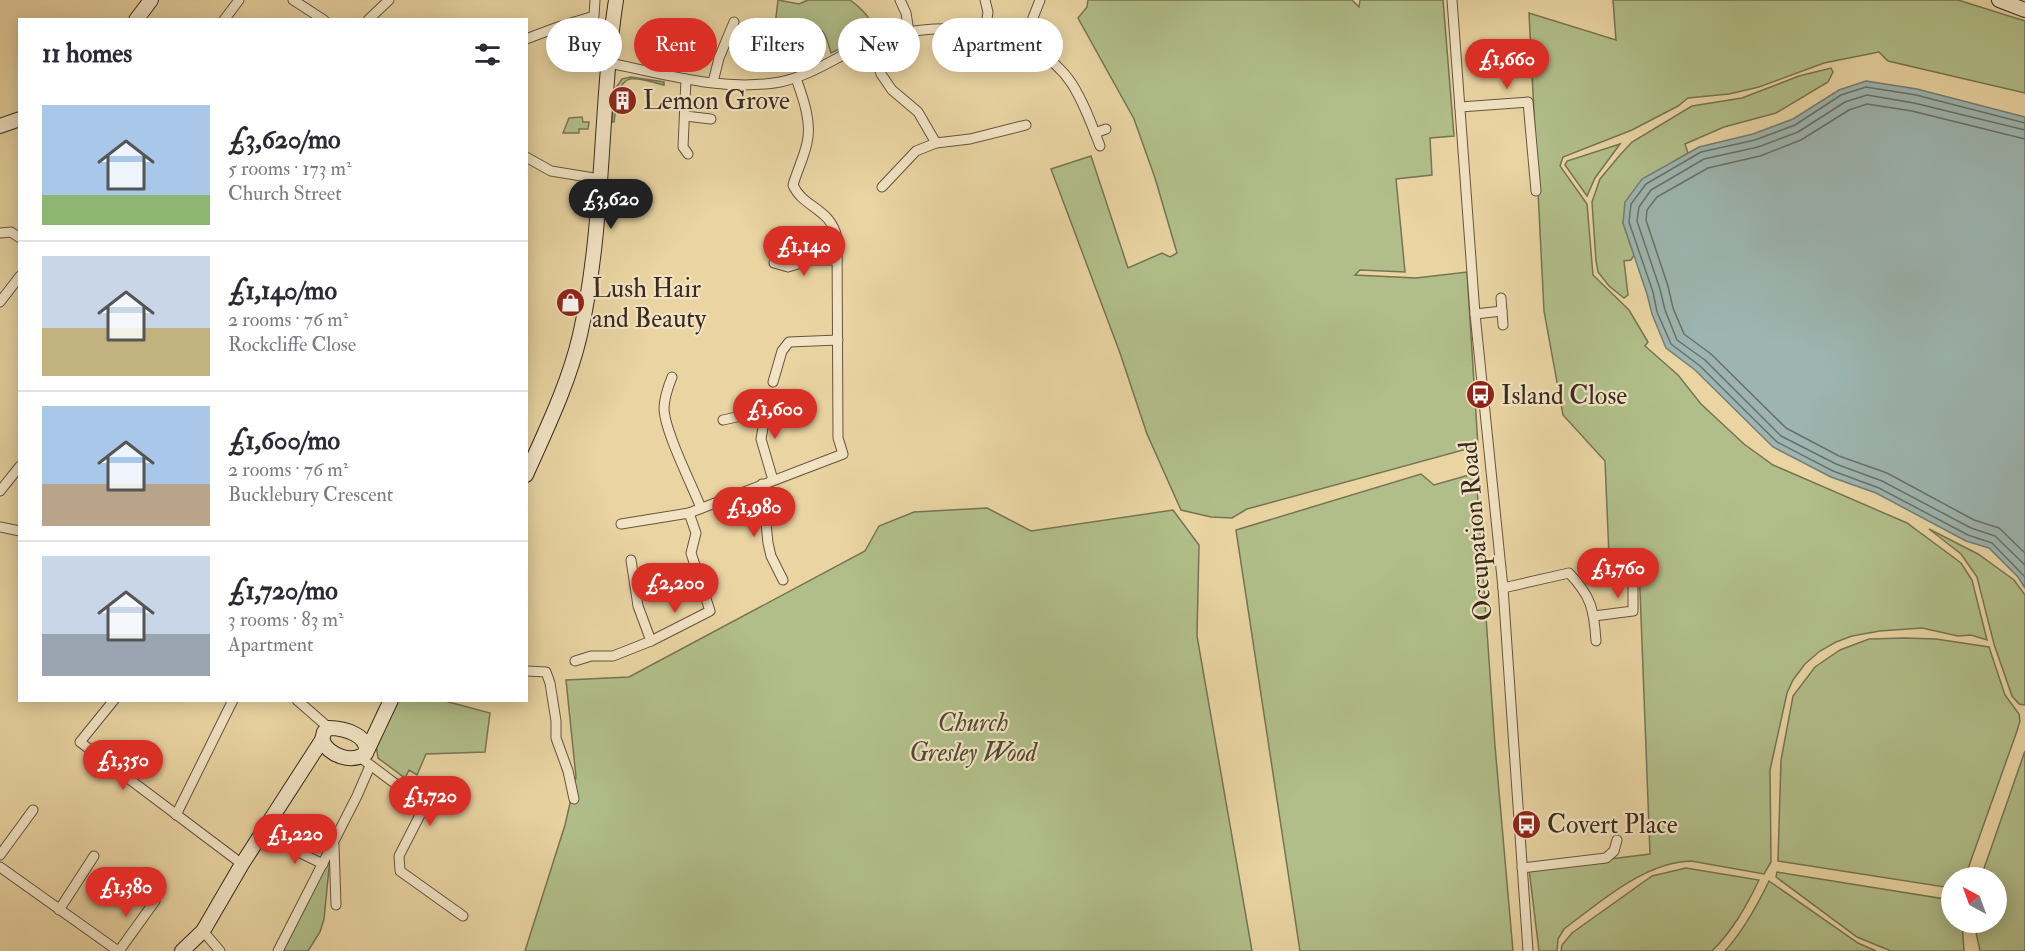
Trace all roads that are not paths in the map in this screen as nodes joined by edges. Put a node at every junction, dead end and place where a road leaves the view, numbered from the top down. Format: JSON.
{"nodes":[{"id":1,"x":151,"y":0,"type":"edge"},
{"id":2,"x":239,"y":0,"type":"edge"},
{"id":3,"x":293,"y":0,"type":"edge"},
{"id":4,"x":371,"y":0,"type":"edge"},
{"id":5,"x":389,"y":0,"type":"edge"},
{"id":6,"x":595,"y":0,"type":"edge"},
{"id":7,"x":616,"y":0,"type":"edge"},
{"id":8,"x":900,"y":0,"type":"edge"},
{"id":9,"x":985,"y":0,"type":"edge"},
{"id":10,"x":1041,"y":0,"type":"edge"},
{"id":11,"x":1452,"y":0,"type":"edge"},
{"id":12,"x":1999,"y":0,"type":"edge"},
{"id":13,"x":380,"y":8,"type":"junction"},
{"id":14,"x":2025,"y":10,"type":"edge"},
{"id":15,"x":138,"y":18,"type":"edge"},
{"id":16,"x":226,"y":18,"type":"edge"},
{"id":17,"x":321,"y":18,"type":"edge"},
{"id":18,"x":370,"y":18,"type":"edge"},
{"id":19,"x":614,"y":18,"type":"edge"},
{"id":20,"x":907,"y":18,"type":"edge"},
{"id":21,"x":987,"y":18,"type":"edge"},
{"id":22,"x":1033,"y":18,"type":"edge"},
{"id":23,"x":729,"y":34,"type":"edge"},
{"id":24,"x":528,"y":38,"type":"edge"},
{"id":25,"x":838,"y":59,"type":"edge"},
{"id":26,"x":622,"y":66,"type":"edge"},
{"id":27,"x":608,"y":72,"type":"edge"},
{"id":28,"x":881,"y":72,"type":"edge"},
{"id":29,"x":1061,"y":72,"type":"edge"},
{"id":30,"x":796,"y":78,"type":"junction"},
{"id":31,"x":686,"y":79,"type":"junction"},
{"id":32,"x":713,"y":82,"type":"junction"},
{"id":33,"x":1528,"y":90,"type":"dead end"},
{"id":34,"x":1528,"y":102,"type":"junction"},
{"id":35,"x":1460,"y":107,"type":"junction"},
{"id":36,"x":686,"y":116,"type":"junction"},
{"id":37,"x":711,"y":119,"type":"dead end"},
{"id":38,"x":18,"y":120,"type":"edge"},
{"id":39,"x":993,"y":121,"type":"dead end"},
{"id":40,"x":1026,"y":125,"type":"dead end"},
{"id":41,"x":0,"y":126,"type":"edge"},
{"id":42,"x":1106,"y":129,"type":"dead end"},
{"id":43,"x":996,"y":133,"type":"junction"},
{"id":44,"x":1095,"y":133,"type":"junction"},
{"id":45,"x":936,"y":143,"type":"junction"},
{"id":46,"x":1100,"y":146,"type":"dead end"},
{"id":47,"x":688,"y":154,"type":"dead end"},
{"id":48,"x":528,"y":158,"type":"edge"},
{"id":49,"x":600,"y":179,"type":"junction"},
{"id":50,"x":882,"y":187,"type":"dead end"},
{"id":51,"x":1536,"y":191,"type":"dead end"},
{"id":52,"x":0,"y":233,"type":"edge"},
{"id":53,"x":18,"y":237,"type":"edge"},
{"id":54,"x":837,"y":260,"type":"junction"},
{"id":55,"x":774,"y":263,"type":"dead end"},
{"id":56,"x":18,"y":278,"type":"edge"},
{"id":57,"x":1501,"y":298,"type":"dead end"},
{"id":58,"x":0,"y":302,"type":"edge"},
{"id":59,"x":1502,"y":311,"type":"junction"},
{"id":60,"x":1475,"y":314,"type":"junction"},
{"id":61,"x":1503,"y":325,"type":"dead end"},
{"id":62,"x":838,"y":340,"type":"junction"},
{"id":63,"x":672,"y":377,"type":"dead end"},
{"id":64,"x":773,"y":382,"type":"dead end"},
{"id":65,"x":768,"y":399,"type":"dead end"},
{"id":66,"x":723,"y":420,"type":"dead end"},
{"id":67,"x":763,"y":420,"type":"junction"},
{"id":68,"x":18,"y":469,"type":"edge"},
{"id":69,"x":528,"y":471,"type":"edge"},
{"id":70,"x":773,"y":480,"type":"junction"},
{"id":71,"x":762,"y":484,"type":"junction"},
{"id":72,"x":0,"y":492,"type":"edge"},
{"id":73,"x":701,"y":508,"type":"junction"},
{"id":74,"x":689,"y":513,"type":"junction"},
{"id":75,"x":621,"y":524,"type":"dead end"},
{"id":76,"x":0,"y":527,"type":"edge"},
{"id":77,"x":18,"y":531,"type":"edge"},
{"id":78,"x":631,"y":560,"type":"dead end"},
{"id":79,"x":1633,"y":575,"type":"dead end"},
{"id":80,"x":783,"y":580,"type":"dead end"},
{"id":81,"x":1503,"y":588,"type":"junction"},
{"id":82,"x":1594,"y":616,"type":"junction"},
{"id":83,"x":651,"y":641,"type":"junction"},
{"id":84,"x":1596,"y":641,"type":"dead end"},
{"id":85,"x":575,"y":661,"type":"dead end"},
{"id":86,"x":528,"y":670,"type":"edge"},
{"id":87,"x":112,"y":702,"type":"edge"},
{"id":88,"x":232,"y":702,"type":"edge"},
{"id":89,"x":299,"y":702,"type":"edge"},
{"id":90,"x":390,"y":702,"type":"edge"},
{"id":91,"x":376,"y":732,"type":"junction"},
{"id":92,"x":325,"y":734,"type":"junction"},
{"id":93,"x":358,"y":736,"type":"junction"},
{"id":94,"x":365,"y":759,"type":"junction"},
{"id":95,"x":574,"y":799,"type":"dead end"},
{"id":96,"x":33,"y":810,"type":"dead end"},
{"id":97,"x":176,"y":815,"type":"junction"},
{"id":98,"x":1617,"y":840,"type":"dead end"},
{"id":99,"x":278,"y":842,"type":"dead end"},
{"id":100,"x":334,"y":842,"type":"junction"},
{"id":101,"x":0,"y":855,"type":"edge"},
{"id":102,"x":94,"y":856,"type":"dead end"},
{"id":103,"x":242,"y":864,"type":"junction"},
{"id":104,"x":323,"y":864,"type":"junction"},
{"id":105,"x":0,"y":867,"type":"edge"},
{"id":106,"x":1522,"y":868,"type":"junction"},
{"id":107,"x":155,"y":901,"type":"dead end"},
{"id":108,"x":336,"y":905,"type":"dead end"},
{"id":109,"x":59,"y":910,"type":"junction"},
{"id":110,"x":463,"y":916,"type":"dead end"},
{"id":111,"x":203,"y":931,"type":"junction"},
{"id":112,"x":118,"y":951,"type":"edge"},
{"id":113,"x":182,"y":951,"type":"edge"},
{"id":114,"x":220,"y":951,"type":"edge"},
{"id":115,"x":278,"y":951,"type":"edge"},
{"id":116,"x":1528,"y":951,"type":"edge"}],
"edges":[{"from":1,"to":15,"type":"street"},
{"from":2,"to":16,"type":"street"},
{"from":3,"to":17,"type":"street"},
{"from":4,"to":13,"type":"street"},
{"from":5,"to":13,"type":"street"},
{"from":6,"to":24,"type":"street"},
{"from":7,"to":19,"type":"street"},
{"from":8,"to":20,"type":"street"},
{"from":9,"to":21,"type":"street"},
{"from":10,"to":22,"type":"street"},
{"from":11,"to":35,"type":"street","name":"Occupation Road"},
{"from":12,"to":14,"type":"street"},
{"from":13,"to":18,"type":"street"},
{"from":23,"to":32,"type":"street"},
{"from":25,"to":30,"type":"street"},
{"from":26,"to":31,"type":"street"},
{"from":27,"to":49,"type":"street"},
{"from":28,"to":45,"type":"street"},
{"from":29,"to":44,"type":"street"},
{"from":30,"to":32,"type":"street"},
{"from":30,"to":54,"type":"street"},
{"from":31,"to":32,"type":"street"},
{"from":31,"to":36,"type":"street"},
{"from":33,"to":34,"type":"street"},
{"from":34,"to":35,"type":"street"},
{"from":34,"to":51,"type":"street"},
{"from":35,"to":60,"type":"street","name":"Occupation Road"},
{"from":36,"to":37,"type":"street"},
{"from":36,"to":47,"type":"street"},
{"from":38,"to":41,"type":"street"},
{"from":39,"to":43,"type":"street"},
{"from":40,"to":43,"type":"street"},
{"from":42,"to":44,"type":"street"},
{"from":43,"to":45,"type":"street"},
{"from":44,"to":46,"type":"street"},
{"from":45,"to":50,"type":"street"},
{"from":48,"to":49,"type":"street"},
{"from":49,"to":69,"type":"street"},
{"from":52,"to":53,"type":"street"},
{"from":54,"to":55,"type":"street"},
{"from":54,"to":62,"type":"street"},
{"from":56,"to":58,"type":"street"},
{"from":57,"to":59,"type":"street"},
{"from":59,"to":60,"type":"street"},
{"from":59,"to":61,"type":"street"},
{"from":60,"to":81,"type":"street","name":"Occupation Road"},
{"from":62,"to":64,"type":"street"},
{"from":62,"to":70,"type":"street"},
{"from":63,"to":73,"type":"street"},
{"from":65,"to":67,"type":"street"},
{"from":66,"to":67,"type":"street"},
{"from":67,"to":70,"type":"street"},
{"from":68,"to":72,"type":"street"},
{"from":70,"to":71,"type":"street"},
{"from":71,"to":73,"type":"street"},
{"from":71,"to":80,"type":"street"},
{"from":73,"to":74,"type":"street"},
{"from":74,"to":75,"type":"street"},
{"from":74,"to":83,"type":"street"},
{"from":76,"to":77,"type":"street"},
{"from":78,"to":83,"type":"street"},
{"from":79,"to":82,"type":"street"},
{"from":81,"to":82,"type":"street"},
{"from":81,"to":106,"type":"street","name":"Occupation Road"},
{"from":82,"to":84,"type":"street"},
{"from":83,"to":85,"type":"street"},
{"from":86,"to":95,"type":"street"},
{"from":87,"to":97,"type":"street"},
{"from":88,"to":97,"type":"street"},
{"from":89,"to":92,"type":"street"},
{"from":90,"to":91,"type":"street"},
{"from":91,"to":93,"type":"street"},
{"from":91,"to":94,"type":"street"},
{"from":92,"to":93,"type":"street"},
{"from":92,"to":94,"type":"street"},
{"from":92,"to":103,"type":"street"},
{"from":93,"to":94,"type":"street"},
{"from":94,"to":100,"type":"street"},
{"from":94,"to":110,"type":"street"},
{"from":96,"to":101,"type":"street"},
{"from":97,"to":103,"type":"street"},
{"from":98,"to":106,"type":"street"},
{"from":99,"to":104,"type":"street"},
{"from":100,"to":104,"type":"street"},
{"from":100,"to":108,"type":"street"},
{"from":102,"to":109,"type":"street"},
{"from":103,"to":111,"type":"street"},
{"from":104,"to":115,"type":"street"},
{"from":105,"to":109,"type":"street"},
{"from":106,"to":116,"type":"street","name":"Occupation Road"},
{"from":107,"to":112,"type":"street"},
{"from":109,"to":112,"type":"street"},
{"from":111,"to":113,"type":"street"},
{"from":111,"to":114,"type":"street"}]}
